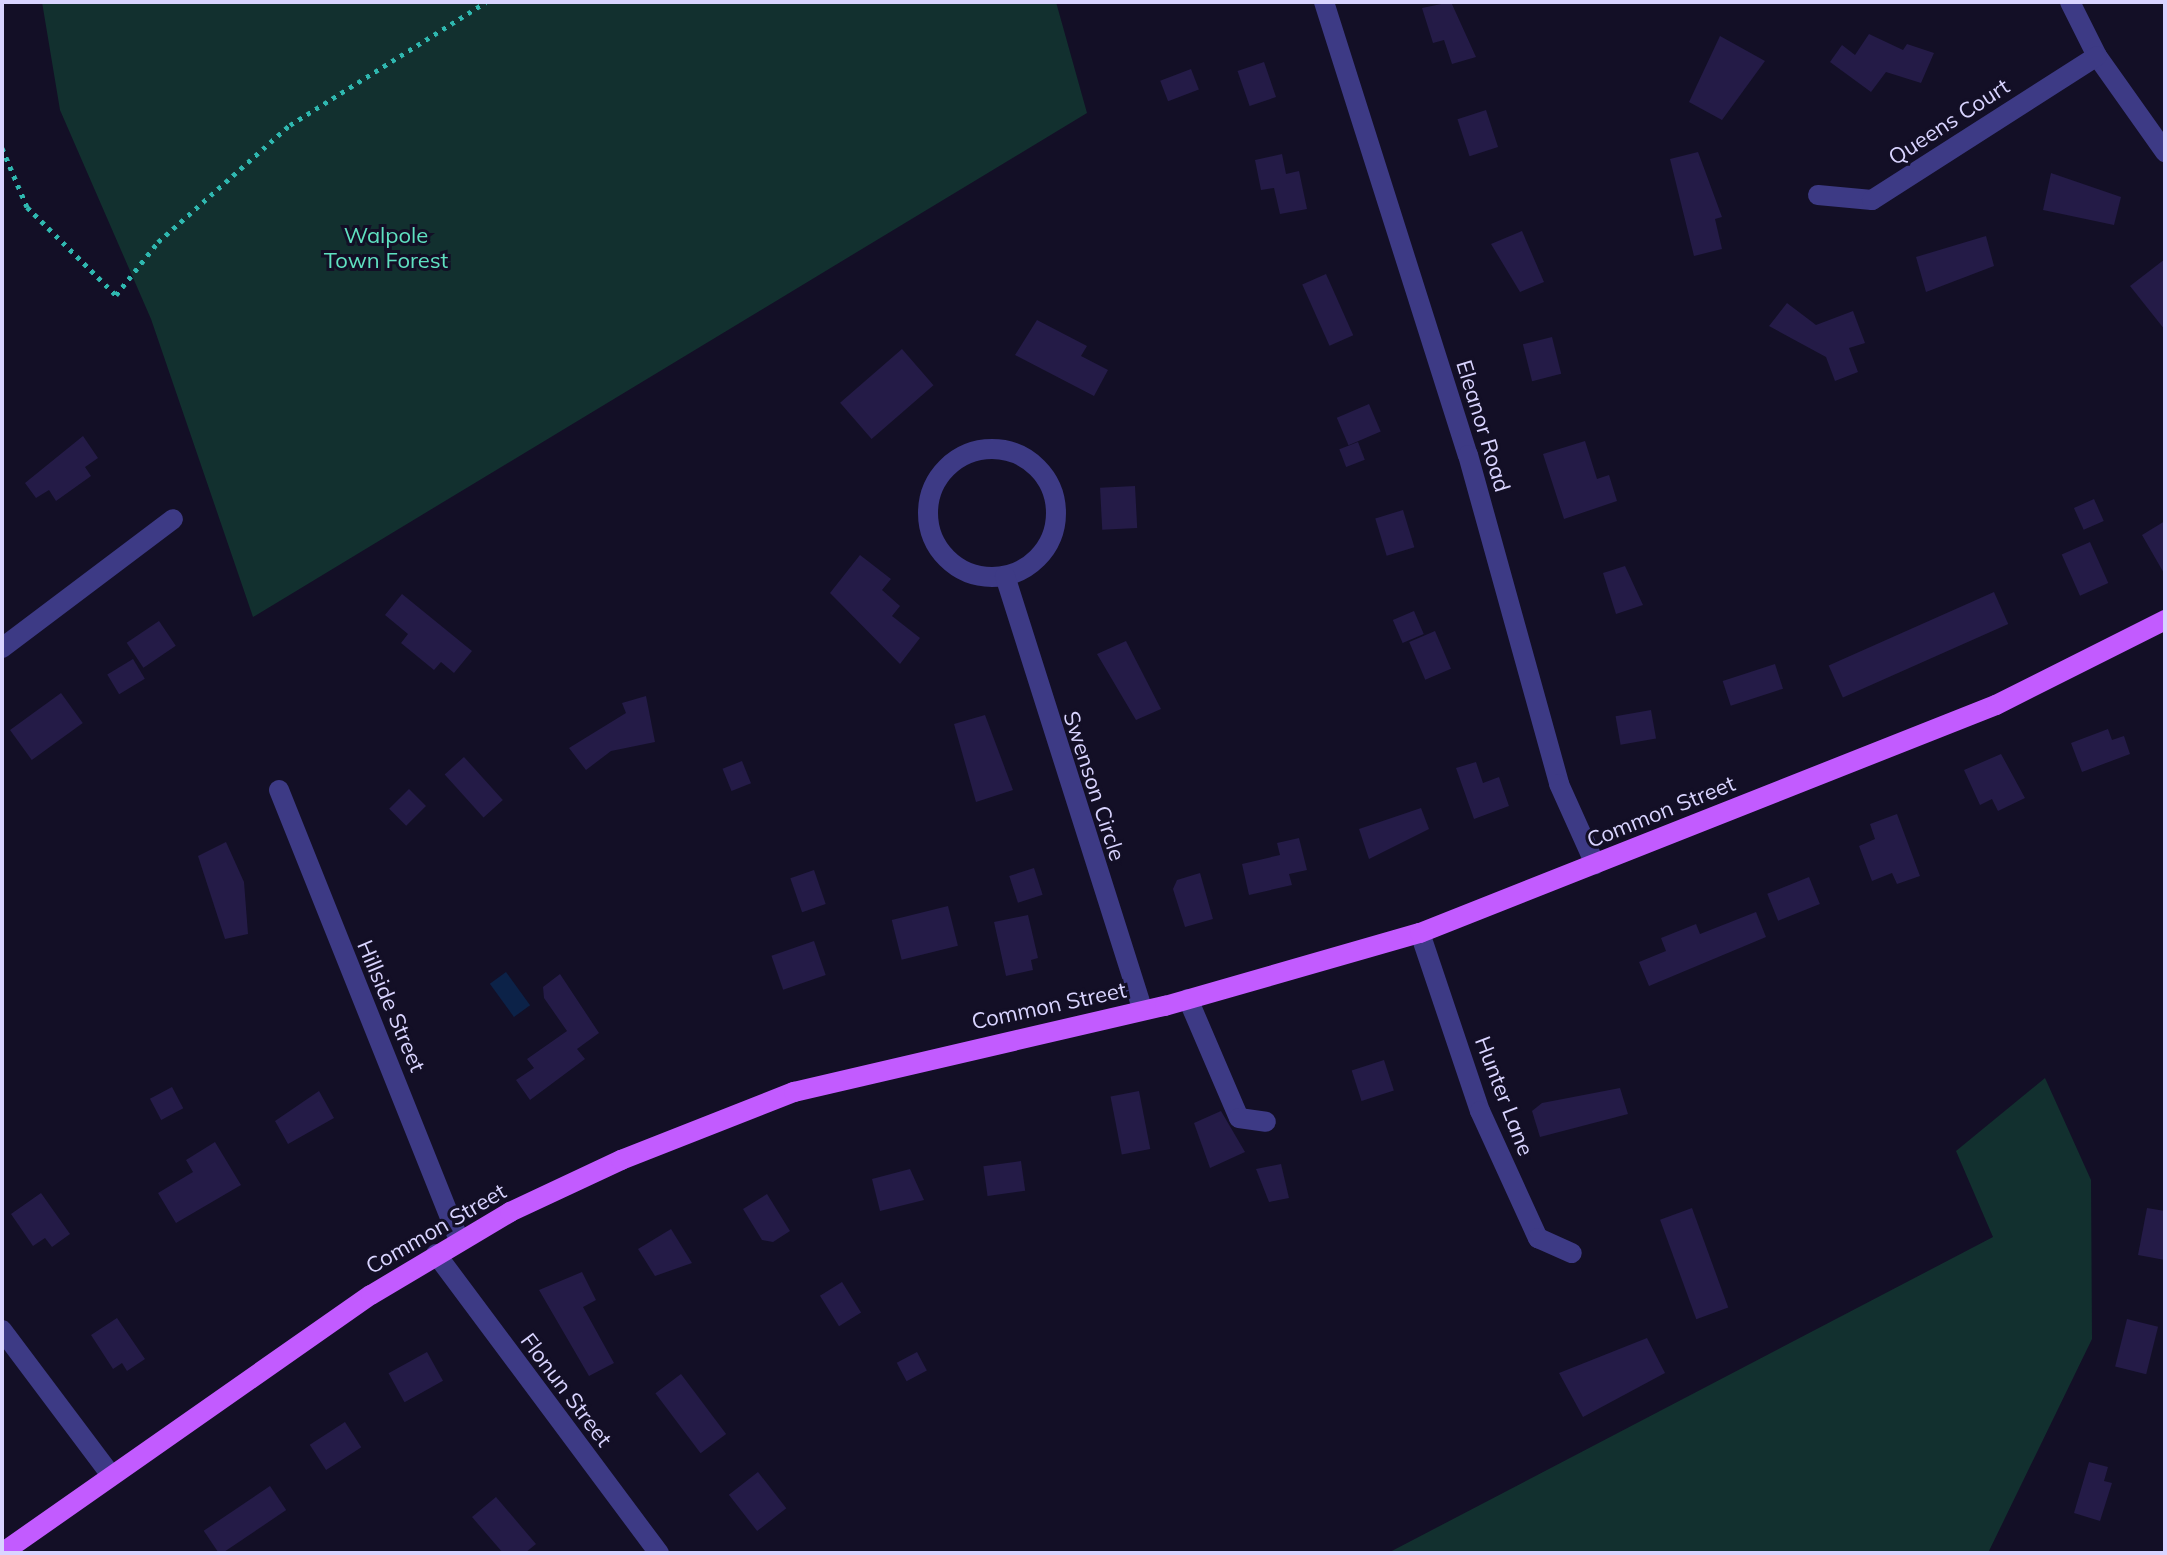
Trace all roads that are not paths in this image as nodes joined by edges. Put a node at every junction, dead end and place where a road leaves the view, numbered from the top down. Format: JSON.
{"nodes":[{"id":1,"x":1324,"y":2,"type":"edge"},
{"id":2,"x":2070,"y":2,"type":"edge"},
{"id":3,"x":2097,"y":56,"type":"junction"},
{"id":4,"x":2165,"y":152,"type":"edge"},
{"id":5,"x":1818,"y":195,"type":"dead end"},
{"id":6,"x":173,"y":519,"type":"dead end"},
{"id":7,"x":1005,"y":576,"type":"junction"},
{"id":8,"x":2165,"y":620,"type":"edge"},
{"id":9,"x":2,"y":648,"type":"edge"},
{"id":10,"x":279,"y":790,"type":"dead end"},
{"id":11,"x":1595,"y":864,"type":"junction"},
{"id":12,"x":1420,"y":933,"type":"junction"},
{"id":13,"x":1188,"y":999,"type":"junction"},
{"id":14,"x":1143,"y":1010,"type":"junction"},
{"id":15,"x":1266,"y":1122,"type":"dead end"},
{"id":16,"x":459,"y":1241,"type":"junction"},
{"id":17,"x":1572,"y":1253,"type":"dead end"},
{"id":18,"x":436,"y":1254,"type":"junction"},
{"id":19,"x":2,"y":1330,"type":"edge"},
{"id":20,"x":111,"y":1475,"type":"junction"},
{"id":21,"x":2,"y":1553,"type":"edge"},
{"id":22,"x":659,"y":1553,"type":"edge"}],
"edges":[{"from":1,"to":11,"type":"street","name":"Eleanor Road"},
{"from":2,"to":3,"type":"street"},
{"from":3,"to":4,"type":"street"},
{"from":3,"to":5,"type":"street","name":"Queens Court"},
{"from":6,"to":9,"type":"street"},
{"from":7,"to":7,"type":"street"},
{"from":7,"to":14,"type":"street","name":"Swenson Circle"},
{"from":8,"to":11,"type":"main road","name":"Common Street"},
{"from":10,"to":16,"type":"street","name":"Hillside Street"},
{"from":11,"to":12,"type":"main road","name":"Common Street"},
{"from":12,"to":13,"type":"main road","name":"Common Street"},
{"from":12,"to":17,"type":"street","name":"Hunter Lane"},
{"from":13,"to":14,"type":"main road","name":"Common Street"},
{"from":13,"to":15,"type":"street"},
{"from":14,"to":16,"type":"main road","name":"Common Street"},
{"from":16,"to":18,"type":"main road","name":"Common Street"},
{"from":18,"to":20,"type":"main road","name":"Common Street"},
{"from":18,"to":22,"type":"street","name":"Flonun Street"},
{"from":19,"to":20,"type":"street"},
{"from":20,"to":21,"type":"main road","name":"Common Street"}]}
